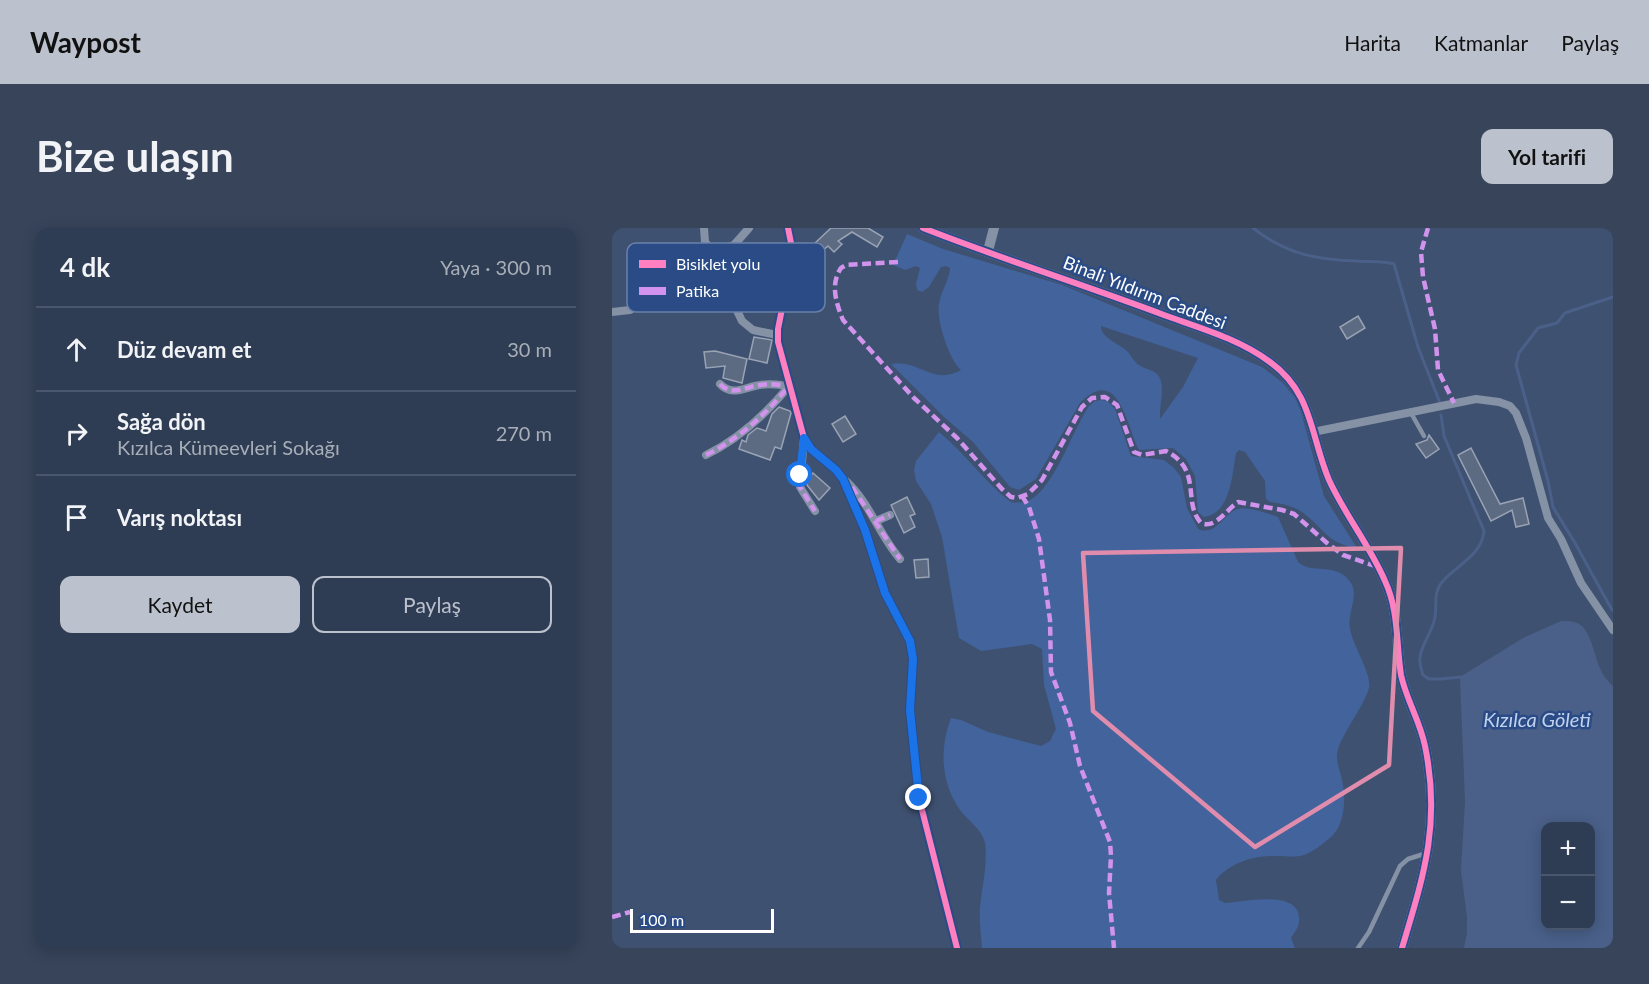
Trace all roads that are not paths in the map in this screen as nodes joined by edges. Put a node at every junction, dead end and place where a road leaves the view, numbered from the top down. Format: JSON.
{"nodes":[{"id":1,"x":704,"y":228,"type":"edge"},
{"id":2,"x":749,"y":228,"type":"edge"},
{"id":3,"x":788,"y":228,"type":"edge"},
{"id":4,"x":923,"y":228,"type":"edge"},
{"id":5,"x":994,"y":228,"type":"edge"},
{"id":6,"x":706,"y":243,"type":"edge"},
{"id":7,"x":736,"y":243,"type":"edge"},
{"id":8,"x":791,"y":243,"type":"edge"},
{"id":9,"x":988,"y":251,"type":"junction"},
{"id":10,"x":627,"y":310,"type":"edge"},
{"id":11,"x":612,"y":312,"type":"edge"},
{"id":12,"x":737,"y":312,"type":"edge"},
{"id":13,"x":782,"y":312,"type":"edge"},
{"id":14,"x":777,"y":335,"type":"junction"},
{"id":15,"x":720,"y":384,"type":"dead end"},
{"id":16,"x":789,"y":386,"type":"junction"},
{"id":17,"x":1411,"y":413,"type":"junction"},
{"id":18,"x":1313,"y":432,"type":"junction"},
{"id":19,"x":1424,"y":436,"type":"dead end"},
{"id":20,"x":804,"y":438,"type":"junction"},
{"id":21,"x":706,"y":455,"type":"dead end"},
{"id":22,"x":841,"y":475,"type":"junction"},
{"id":23,"x":814,"y":511,"type":"dead end"},
{"id":24,"x":890,"y":515,"type":"dead end"},
{"id":25,"x":876,"y":521,"type":"junction"},
{"id":26,"x":900,"y":559,"type":"dead end"},
{"id":27,"x":1613,"y":630,"type":"edge"},
{"id":28,"x":1428,"y":852,"type":"junction"},
{"id":29,"x":957,"y":948,"type":"edge"},
{"id":30,"x":1358,"y":948,"type":"edge"},
{"id":31,"x":1402,"y":948,"type":"edge"}],
"edges":[{"from":1,"to":6,"type":"street"},
{"from":2,"to":7,"type":"street"},
{"from":3,"to":8,"type":"street"},
{"from":4,"to":9,"type":"street","name":"Binali Yıldırım Caddesi"},
{"from":5,"to":9,"type":"street"},
{"from":9,"to":18,"type":"street","name":"Binali Yıldırım Caddesi"},
{"from":10,"to":11,"type":"street"},
{"from":12,"to":14,"type":"street"},
{"from":13,"to":14,"type":"street"},
{"from":14,"to":16,"type":"street"},
{"from":15,"to":16,"type":"street"},
{"from":16,"to":20,"type":"street"},
{"from":16,"to":21,"type":"street"},
{"from":17,"to":18,"type":"street"},
{"from":17,"to":19,"type":"lane"},
{"from":17,"to":27,"type":"street"},
{"from":18,"to":28,"type":"street","name":"Binali Yıldırım Caddesi"},
{"from":20,"to":22,"type":"street"},
{"from":20,"to":23,"type":"street"},
{"from":22,"to":25,"type":"street"},
{"from":22,"to":29,"type":"street"},
{"from":24,"to":25,"type":"street"},
{"from":25,"to":26,"type":"street"},
{"from":28,"to":30,"type":"lane"},
{"from":28,"to":31,"type":"street","name":"Binali Yıldırım Caddesi"}]}
